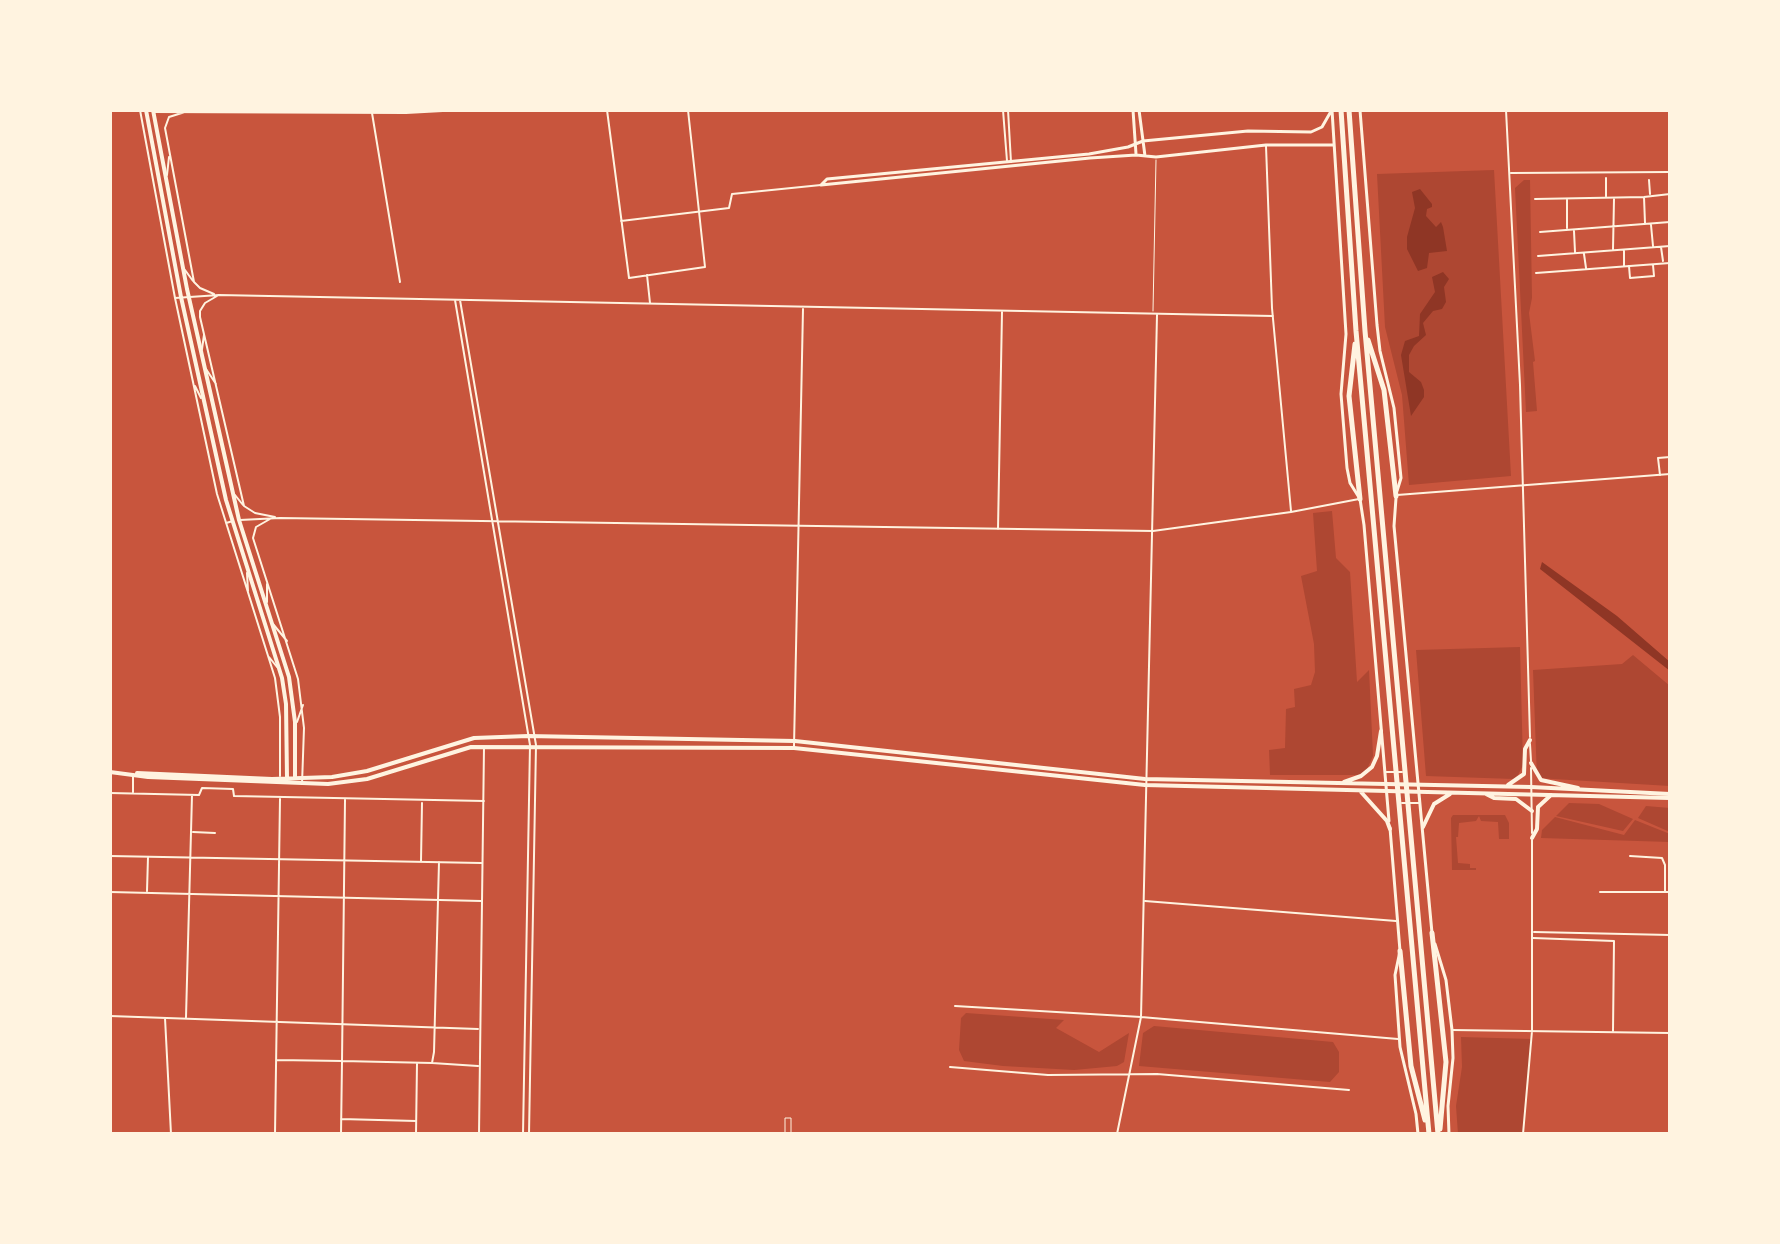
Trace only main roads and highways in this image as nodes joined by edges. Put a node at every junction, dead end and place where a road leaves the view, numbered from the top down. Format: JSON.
{"nodes":[{"id":1,"x":1133,"y":110,"type":"edge"},
{"id":2,"x":1139,"y":110,"type":"edge"},
{"id":3,"x":1332,"y":110,"type":"edge"},
{"id":4,"x":1341,"y":110,"type":"edge"},
{"id":5,"x":1349,"y":110,"type":"edge"},
{"id":6,"x":1360,"y":110,"type":"edge"},
{"id":7,"x":143,"y":111,"type":"edge"},
{"id":8,"x":154,"y":111,"type":"edge"},
{"id":9,"x":1143,"y":141,"type":"junction"},
{"id":10,"x":1135,"y":144,"type":"junction"},
{"id":11,"x":1333,"y":145,"type":"junction"},
{"id":12,"x":1136,"y":155,"type":"junction"},
{"id":13,"x":1145,"y":156,"type":"junction"},
{"id":14,"x":1356,"y":331,"type":"junction"},
{"id":15,"x":1365,"y":331,"type":"junction"},
{"id":16,"x":1396,"y":496,"type":"junction"},
{"id":17,"x":1360,"y":499,"type":"junction"},
{"id":18,"x":1381,"y":731,"type":"junction"},
{"id":19,"x":1530,"y":740,"type":"road end"},
{"id":20,"x":1531,"y":763,"type":"road end"},
{"id":21,"x":110,"y":772,"type":"edge"},
{"id":22,"x":286,"y":782,"type":"junction"},
{"id":23,"x":295,"y":782,"type":"junction"},
{"id":24,"x":302,"y":782,"type":"junction"},
{"id":25,"x":1145,"y":782,"type":"junction"},
{"id":26,"x":1340,"y":783,"type":"junction"},
{"id":27,"x":1506,"y":787,"type":"junction"},
{"id":28,"x":1385,"y":788,"type":"junction"},
{"id":29,"x":1419,"y":788,"type":"junction"},
{"id":30,"x":1580,"y":789,"type":"junction"},
{"id":31,"x":1355,"y":790,"type":"junction"},
{"id":32,"x":1452,"y":793,"type":"junction"},
{"id":33,"x":1484,"y":793,"type":"junction"},
{"id":34,"x":1554,"y":794,"type":"junction"},
{"id":35,"x":1670,"y":796,"type":"edge"},
{"id":36,"x":1532,"y":811,"type":"road end"},
{"id":37,"x":1423,"y":827,"type":"junction"},
{"id":38,"x":1390,"y":829,"type":"junction"},
{"id":39,"x":1532,"y":838,"type":"road end"},
{"id":40,"x":1432,"y":933,"type":"junction"},
{"id":41,"x":1400,"y":951,"type":"junction"},
{"id":42,"x":1418,"y":1134,"type":"edge"},
{"id":43,"x":1429,"y":1134,"type":"edge"},
{"id":44,"x":1438,"y":1134,"type":"edge"},
{"id":45,"x":1449,"y":1134,"type":"edge"}],
"edges":[{"from":1,"to":10,"type":"main road"},
{"from":2,"to":9,"type":"main road"},
{"from":3,"to":9,"type":"main road"},
{"from":3,"to":11,"type":"main road"},
{"from":4,"to":14,"type":"highway"},
{"from":5,"to":15,"type":"highway"},
{"from":6,"to":16,"type":"main road"},
{"from":7,"to":22,"type":"main road"},
{"from":8,"to":23,"type":"main road"},
{"from":9,"to":10,"type":"main road"},
{"from":9,"to":13,"type":"main road"},
{"from":10,"to":12,"type":"main road"},
{"from":10,"to":12,"type":"main road"},
{"from":11,"to":13,"type":"main road"},
{"from":11,"to":17,"type":"main road"},
{"from":12,"to":13,"type":"main road"},
{"from":14,"to":17,"type":"highway"},
{"from":14,"to":43,"type":"highway"},
{"from":15,"to":16,"type":"highway"},
{"from":15,"to":44,"type":"highway"},
{"from":16,"to":29,"type":"main road"},
{"from":17,"to":18,"type":"main road"},
{"from":18,"to":26,"type":"main road"},
{"from":18,"to":28,"type":"main road"},
{"from":19,"to":27,"type":"main road"},
{"from":20,"to":30,"type":"main road"},
{"from":21,"to":22,"type":"main road"},
{"from":22,"to":23,"type":"main road"},
{"from":23,"to":24,"type":"main road"},
{"from":24,"to":25,"type":"main road"},
{"from":24,"to":25,"type":"main road"},
{"from":25,"to":26,"type":"main road"},
{"from":25,"to":31,"type":"main road"},
{"from":26,"to":28,"type":"main road"},
{"from":27,"to":29,"type":"main road"},
{"from":27,"to":30,"type":"main road"},
{"from":28,"to":29,"type":"main road"},
{"from":28,"to":31,"type":"main road"},
{"from":28,"to":38,"type":"main road"},
{"from":29,"to":32,"type":"main road"},
{"from":29,"to":37,"type":"main road"},
{"from":30,"to":35,"type":"main road"},
{"from":31,"to":38,"type":"main road"},
{"from":32,"to":33,"type":"main road"},
{"from":32,"to":37,"type":"main road"},
{"from":33,"to":34,"type":"main road"},
{"from":33,"to":36,"type":"main road"},
{"from":34,"to":35,"type":"main road"},
{"from":34,"to":39,"type":"main road"},
{"from":37,"to":40,"type":"main road"},
{"from":38,"to":41,"type":"main road"},
{"from":40,"to":44,"type":"highway"},
{"from":40,"to":45,"type":"main road"},
{"from":41,"to":42,"type":"main road"},
{"from":41,"to":43,"type":"highway"}]}
